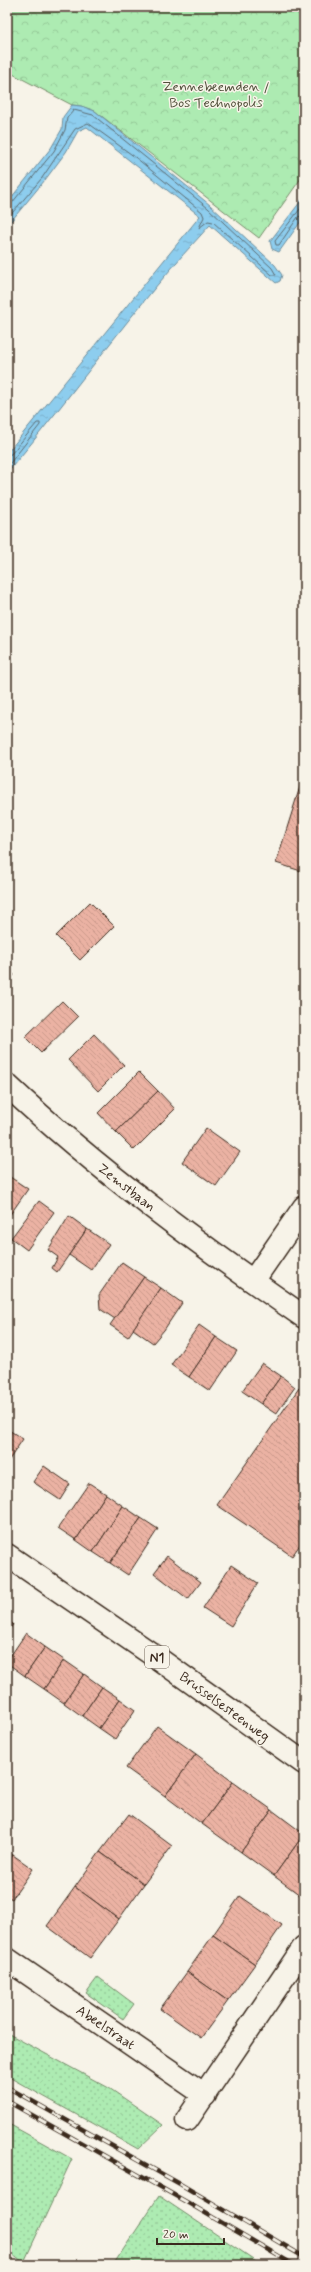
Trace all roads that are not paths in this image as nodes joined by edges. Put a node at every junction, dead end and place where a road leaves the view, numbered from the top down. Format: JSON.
{"nodes":[{"id":1,"x":7,"y":1085,"type":"edge"},
{"id":2,"x":304,"y":1207,"type":"edge"},
{"id":3,"x":253,"y":1282,"type":"junction"},
{"id":4,"x":304,"y":1317,"type":"edge"},
{"id":5,"x":7,"y":1555,"type":"edge"},
{"id":6,"x":304,"y":1763,"type":"edge"},
{"id":7,"x":304,"y":1947,"type":"edge"},
{"id":8,"x":7,"y":1959,"type":"edge"},
{"id":9,"x":205,"y":2094,"type":"junction"},
{"id":10,"x":187,"y":2120,"type":"dead end"}],
"edges":[{"from":1,"to":3,"type":"street","name":"Zemstbaan"},
{"from":2,"to":3,"type":"street"},
{"from":3,"to":4,"type":"street","name":"Zemstbaan"},
{"from":5,"to":6,"type":"street","name":"Brusselsesteenweg","number":"N1"},
{"from":7,"to":9,"type":"street"},
{"from":8,"to":9,"type":"street","name":"Abeelstraat"},
{"from":9,"to":10,"type":"street"}]}
